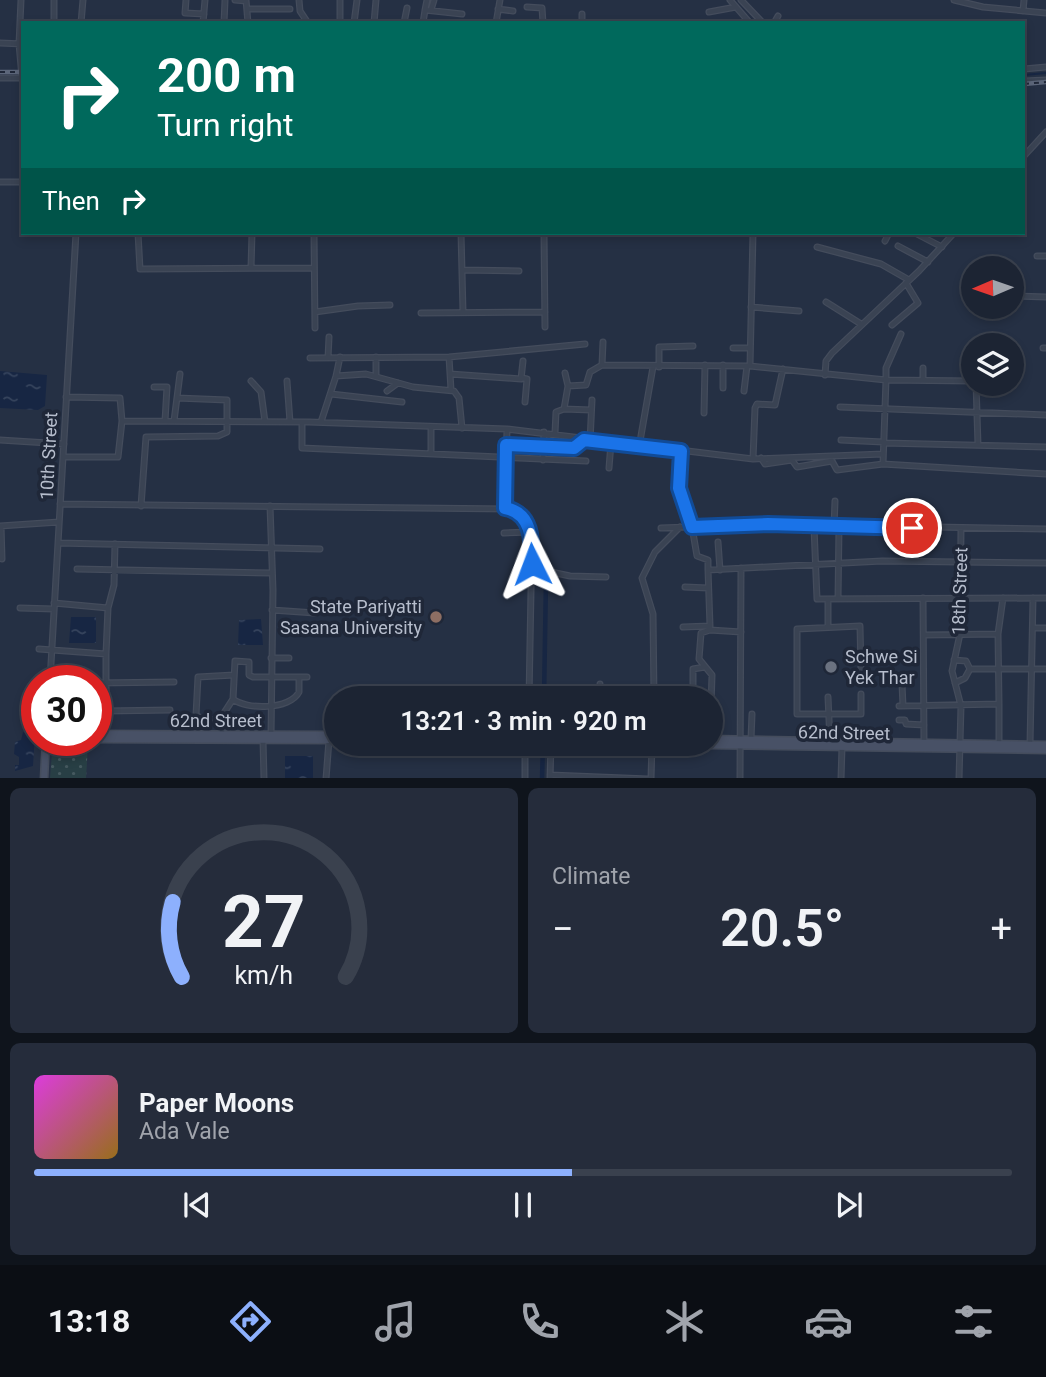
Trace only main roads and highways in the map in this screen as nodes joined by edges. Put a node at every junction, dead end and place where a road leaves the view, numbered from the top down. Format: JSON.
{"nodes":[{"id":1,"x":112,"y":734,"type":"edge"},
{"id":2,"x":112,"y":736,"type":"edge"},
{"id":3,"x":171,"y":737,"type":"junction"},
{"id":4,"x":324,"y":738,"type":"edge"},
{"id":5,"x":723,"y":742,"type":"edge"},
{"id":6,"x":741,"y":743,"type":"junction"},
{"id":7,"x":830,"y":744,"type":"junction"},
{"id":8,"x":1046,"y":745,"type":"edge"},
{"id":9,"x":925,"y":746,"type":"junction"},
{"id":10,"x":999,"y":747,"type":"junction"},
{"id":11,"x":1046,"y":750,"type":"edge"},
{"id":12,"x":45,"y":756,"type":"edge"},
{"id":13,"x":44,"y":778,"type":"edge"}],
"edges":[{"from":1,"to":3,"type":"main road","name":"62nd Street"},
{"from":2,"to":3,"type":"main road","name":"62nd Street"},
{"from":3,"to":4,"type":"main road","name":"62nd Street"},
{"from":5,"to":6,"type":"main road","name":"62nd Street"},
{"from":6,"to":7,"type":"main road","name":"62nd Street"},
{"from":6,"to":7,"type":"main road","name":"62nd Street"},
{"from":7,"to":9,"type":"main road","name":"62nd Street"},
{"from":7,"to":9,"type":"main road","name":"62nd Street"},
{"from":8,"to":10,"type":"main road","name":"62nd Street"},
{"from":9,"to":10,"type":"main road","name":"62nd Street"},
{"from":10,"to":11,"type":"main road","name":"62nd Street"},
{"from":12,"to":13,"type":"main road"}]}
